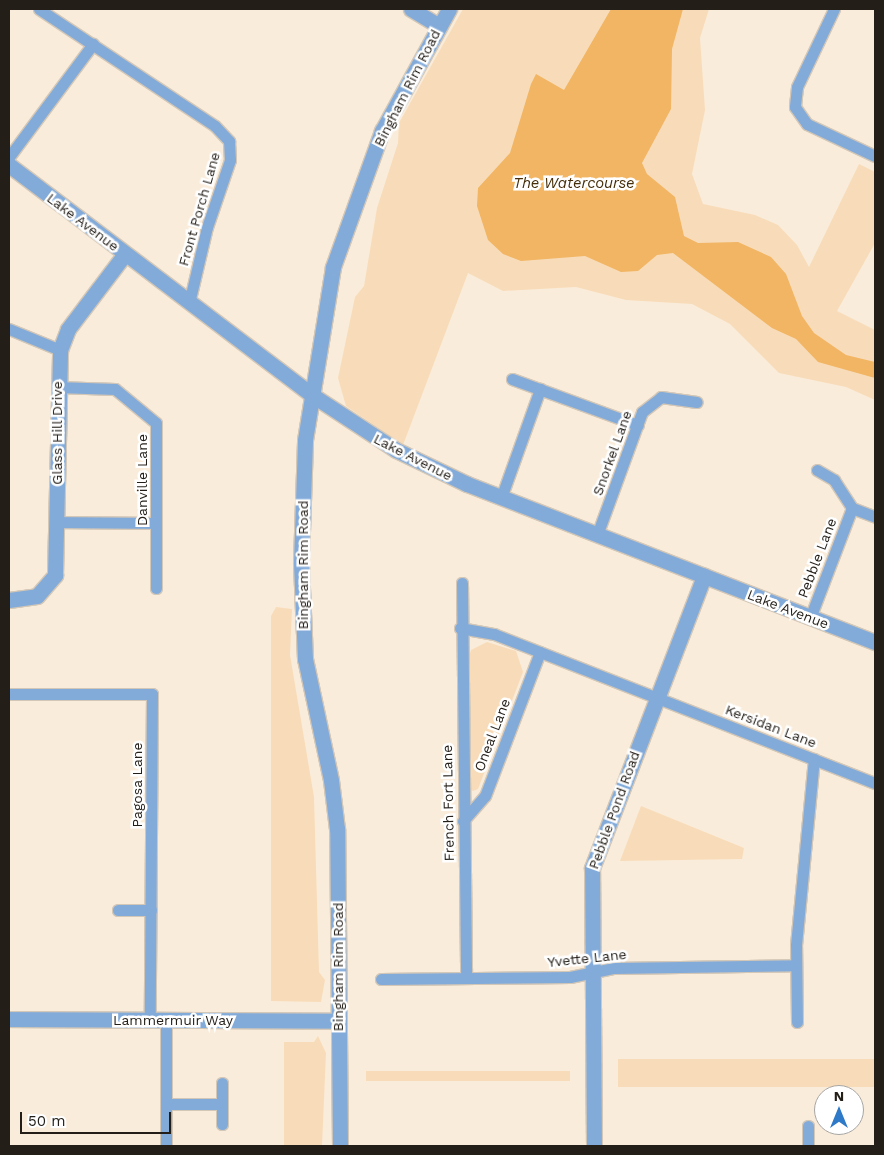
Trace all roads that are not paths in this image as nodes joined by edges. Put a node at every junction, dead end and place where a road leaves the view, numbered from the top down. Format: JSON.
{"nodes":[{"id":1,"x":39,"y":9,"type":"edge"},
{"id":2,"x":411,"y":9,"type":"edge"},
{"id":3,"x":450,"y":9,"type":"edge"},
{"id":4,"x":834,"y":9,"type":"edge"},
{"id":5,"x":439,"y":26,"type":"junction"},
{"id":6,"x":93,"y":44,"type":"junction"},
{"id":7,"x":875,"y":156,"type":"edge"},
{"id":8,"x":9,"y":157,"type":"edge"},
{"id":9,"x":9,"y":165,"type":"edge"},
{"id":10,"x":125,"y":254,"type":"junction"},
{"id":11,"x":189,"y":303,"type":"junction"},
{"id":12,"x":9,"y":329,"type":"edge"},
{"id":13,"x":60,"y":350,"type":"junction"},
{"id":14,"x":512,"y":379,"type":"dead end"},
{"id":15,"x":57,"y":387,"type":"junction"},
{"id":16,"x":540,"y":389,"type":"junction"},
{"id":17,"x":312,"y":395,"type":"junction"},
{"id":18,"x":697,"y":402,"type":"dead end"},
{"id":19,"x":638,"y":424,"type":"junction"},
{"id":20,"x":817,"y":470,"type":"dead end"},
{"id":21,"x":501,"y":498,"type":"junction"},
{"id":22,"x":852,"y":508,"type":"junction"},
{"id":23,"x":875,"y":517,"type":"edge"},
{"id":24,"x":57,"y":522,"type":"junction"},
{"id":25,"x":156,"y":523,"type":"junction"},
{"id":26,"x":597,"y":535,"type":"junction"},
{"id":27,"x":704,"y":576,"type":"junction"},
{"id":28,"x":462,"y":583,"type":"dead end"},
{"id":29,"x":156,"y":588,"type":"dead end"},
{"id":30,"x":9,"y":600,"type":"edge"},
{"id":31,"x":810,"y":618,"type":"junction"},
{"id":32,"x":460,"y":628,"type":"junction"},
{"id":33,"x":875,"y":642,"type":"edge"},
{"id":34,"x":540,"y":652,"type":"junction"},
{"id":35,"x":9,"y":694,"type":"edge"},
{"id":36,"x":657,"y":698,"type":"junction"},
{"id":37,"x":814,"y":759,"type":"junction"},
{"id":38,"x":875,"y":783,"type":"edge"},
{"id":39,"x":463,"y":821,"type":"junction"},
{"id":40,"x":118,"y":910,"type":"dead end"},
{"id":41,"x":151,"y":910,"type":"junction"},
{"id":42,"x":796,"y":966,"type":"junction"},
{"id":43,"x":591,"y":973,"type":"junction"},
{"id":44,"x":466,"y":978,"type":"junction"},
{"id":45,"x":381,"y":979,"type":"dead end"},
{"id":46,"x":9,"y":1019,"type":"edge"},
{"id":47,"x":150,"y":1020,"type":"junction"},
{"id":48,"x":166,"y":1020,"type":"junction"},
{"id":49,"x":338,"y":1021,"type":"junction"},
{"id":50,"x":797,"y":1022,"type":"dead end"},
{"id":51,"x":222,"y":1083,"type":"dead end"},
{"id":52,"x":166,"y":1104,"type":"junction"},
{"id":53,"x":222,"y":1104,"type":"junction"},
{"id":54,"x":222,"y":1124,"type":"dead end"},
{"id":55,"x":808,"y":1126,"type":"dead end"},
{"id":56,"x":166,"y":1146,"type":"edge"},
{"id":57,"x":340,"y":1146,"type":"edge"},
{"id":58,"x":594,"y":1146,"type":"edge"},
{"id":59,"x":808,"y":1146,"type":"edge"}],
"edges":[{"from":1,"to":6,"type":"lane"},
{"from":2,"to":5,"type":"street"},
{"from":3,"to":5,"type":"street","name":"Bingham Rim Road"},
{"from":4,"to":7,"type":"lane"},
{"from":5,"to":17,"type":"street","name":"Bingham Rim Road"},
{"from":6,"to":8,"type":"lane"},
{"from":6,"to":11,"type":"lane","name":"Front Porch Lane"},
{"from":9,"to":10,"type":"street","name":"Lake Avenue"},
{"from":10,"to":11,"type":"street","name":"Lake Avenue"},
{"from":10,"to":13,"type":"street","name":"Glass Hill Drive"},
{"from":11,"to":17,"type":"street","name":"Lake Avenue"},
{"from":12,"to":13,"type":"lane"},
{"from":13,"to":15,"type":"street","name":"Glass Hill Drive"},
{"from":14,"to":16,"type":"lane"},
{"from":15,"to":24,"type":"street","name":"Glass Hill Drive"},
{"from":15,"to":25,"type":"lane","name":"Danville Lane"},
{"from":16,"to":19,"type":"lane"},
{"from":16,"to":21,"type":"lane"},
{"from":17,"to":21,"type":"street","name":"Lake Avenue"},
{"from":17,"to":49,"type":"street","name":"Bingham Rim Road"},
{"from":18,"to":19,"type":"lane","name":"Snorkel Lane"},
{"from":19,"to":26,"type":"lane","name":"Snorkel Lane"},
{"from":20,"to":22,"type":"lane","name":"Pebble Lane"},
{"from":21,"to":26,"type":"street","name":"Lake Avenue"},
{"from":22,"to":23,"type":"lane","name":"Pebble Lane"},
{"from":22,"to":31,"type":"lane","name":"Pebble Lane"},
{"from":24,"to":25,"type":"lane"},
{"from":24,"to":30,"type":"street","name":"Glass Hill Drive"},
{"from":25,"to":29,"type":"lane","name":"Danville Lane"},
{"from":26,"to":27,"type":"street","name":"Lake Avenue"},
{"from":27,"to":31,"type":"street","name":"Lake Avenue"},
{"from":27,"to":36,"type":"street","name":"Pebble Pond Road"},
{"from":28,"to":32,"type":"lane","name":"French Fort Lane"},
{"from":31,"to":33,"type":"street","name":"Lake Avenue"},
{"from":32,"to":34,"type":"lane"},
{"from":32,"to":39,"type":"lane","name":"French Fort Lane"},
{"from":34,"to":36,"type":"lane"},
{"from":34,"to":39,"type":"lane","name":"Oneal Lane"},
{"from":35,"to":41,"type":"lane","name":"Pagosa Lane"},
{"from":36,"to":37,"type":"lane","name":"Kersidan Lane"},
{"from":36,"to":43,"type":"street","name":"Pebble Pond Road"},
{"from":37,"to":38,"type":"lane","name":"Kersidan Lane"},
{"from":37,"to":42,"type":"lane"},
{"from":39,"to":44,"type":"lane","name":"French Fort Lane"},
{"from":40,"to":41,"type":"lane"},
{"from":41,"to":47,"type":"lane","name":"Pagosa Lane"},
{"from":42,"to":43,"type":"lane","name":"Yvette Lane"},
{"from":42,"to":50,"type":"lane"},
{"from":43,"to":44,"type":"lane","name":"Yvette Lane"},
{"from":43,"to":58,"type":"street","name":"Pebble Pond Road"},
{"from":44,"to":45,"type":"lane","name":"Yvette Lane"},
{"from":46,"to":47,"type":"street","name":"Lammermuir Way"},
{"from":47,"to":48,"type":"street","name":"Lammermuir Way"},
{"from":48,"to":49,"type":"street","name":"Lammermuir Way"},
{"from":48,"to":52,"type":"lane"},
{"from":49,"to":57,"type":"street","name":"Bingham Rim Road"},
{"from":51,"to":53,"type":"lane"},
{"from":52,"to":53,"type":"lane"},
{"from":52,"to":56,"type":"lane"},
{"from":53,"to":54,"type":"lane"},
{"from":55,"to":59,"type":"lane"}]}
